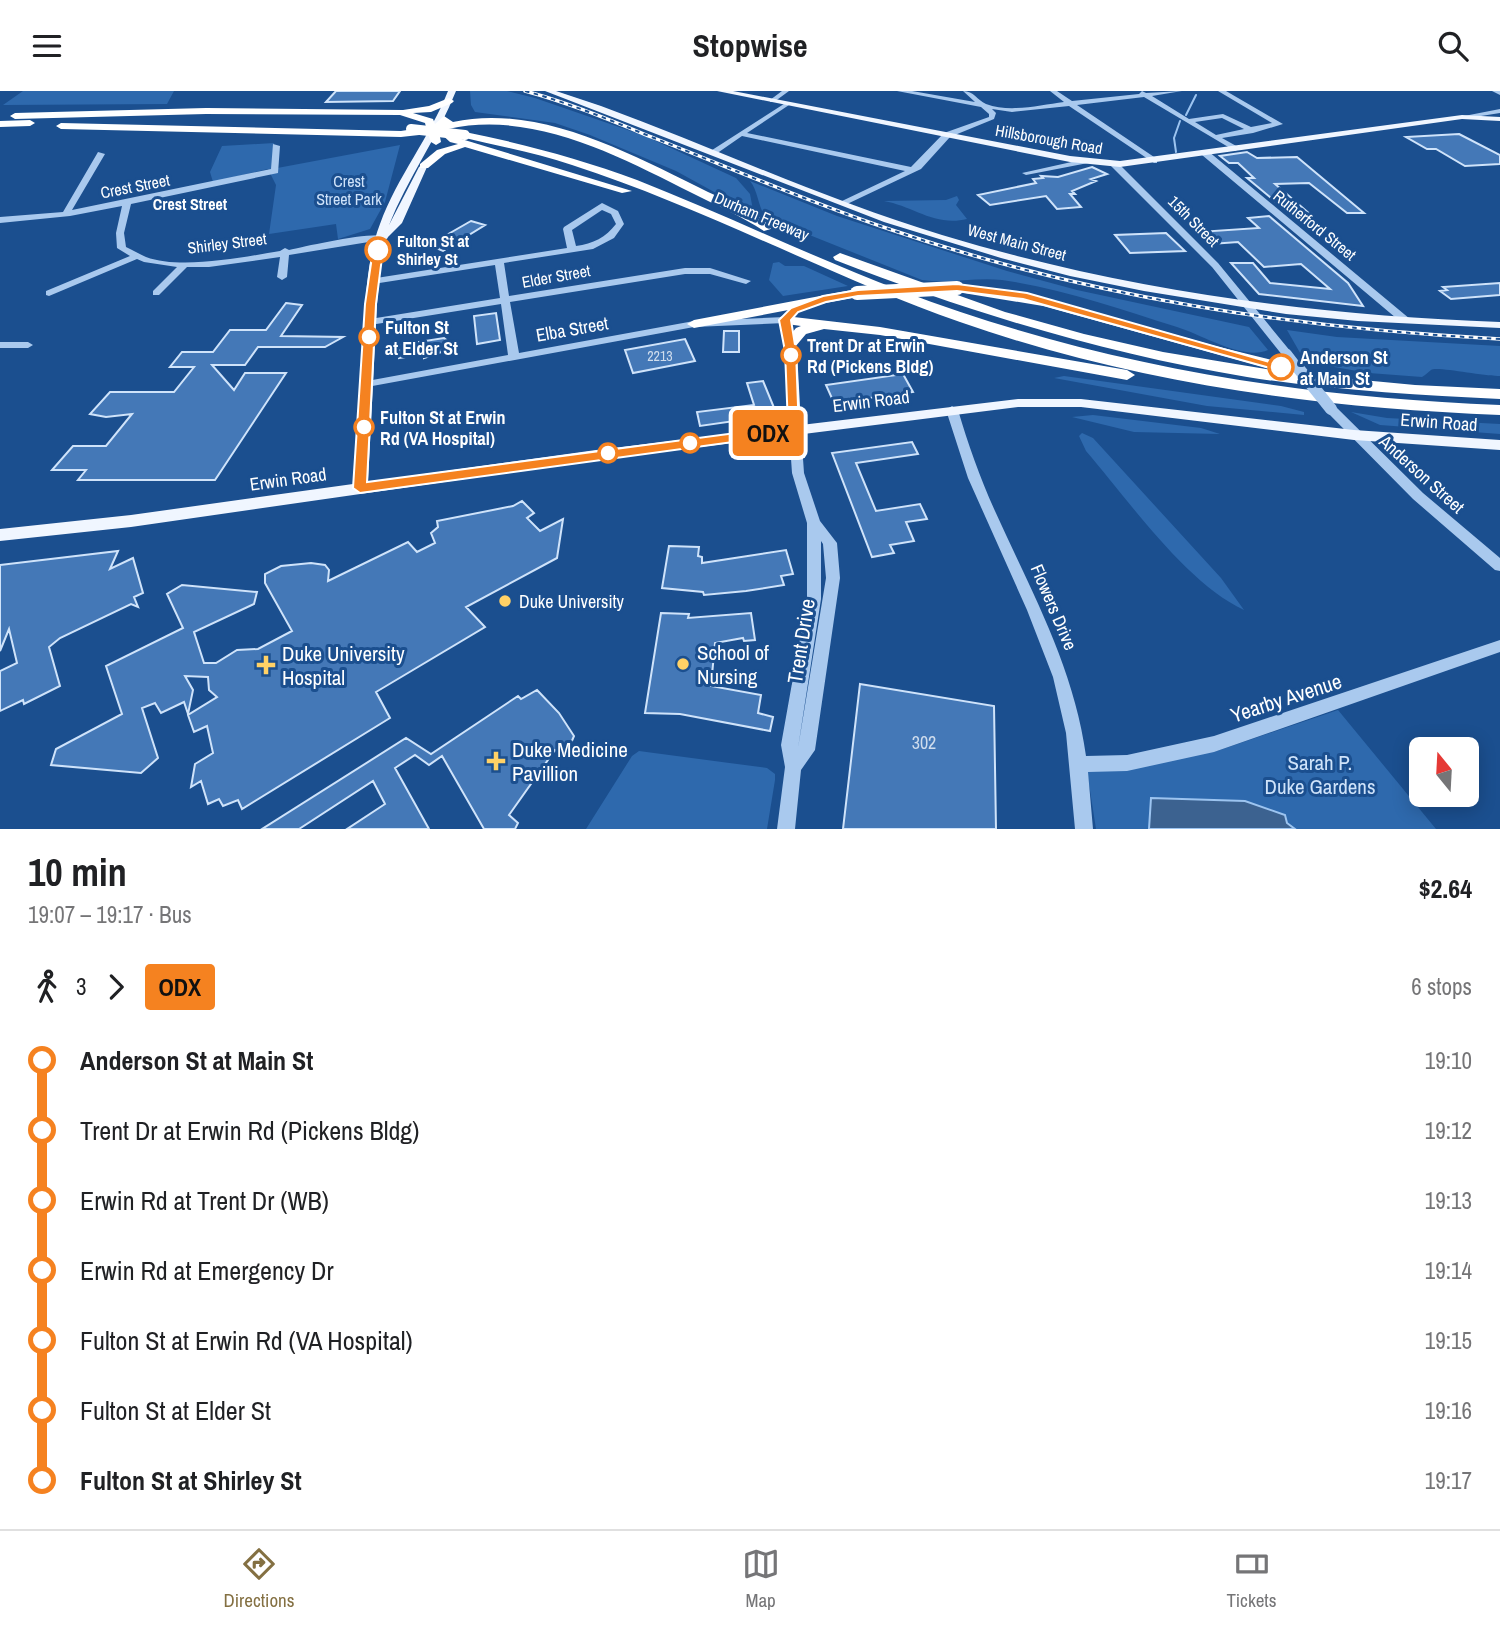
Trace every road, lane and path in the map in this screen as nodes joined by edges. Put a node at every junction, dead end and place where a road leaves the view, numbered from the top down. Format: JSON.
{"nodes":[{"id":1,"x":462,"y":91,"type":"edge"},
{"id":2,"x":549,"y":91,"type":"edge"},
{"id":3,"x":721,"y":91,"type":"edge"},
{"id":4,"x":786,"y":91,"type":"edge"},
{"id":5,"x":900,"y":91,"type":"edge"},
{"id":6,"x":966,"y":91,"type":"edge"},
{"id":7,"x":1054,"y":91,"type":"edge"},
{"id":8,"x":1179,"y":91,"type":"edge"},
{"id":9,"x":1221,"y":91,"type":"edge"},
{"id":10,"x":1142,"y":93,"type":"edge"},
{"id":11,"x":772,"y":101,"type":"junction"},
{"id":12,"x":1071,"y":103,"type":"junction"},
{"id":13,"x":455,"y":104,"type":"edge"},
{"id":14,"x":787,"y":104,"type":"junction"},
{"id":15,"x":984,"y":106,"type":"junction"},
{"id":16,"x":359,"y":111,"type":"junction"},
{"id":17,"x":1500,"y":111,"type":"edge"},
{"id":18,"x":0,"y":116,"type":"edge"},
{"id":19,"x":1462,"y":117,"type":"junction"},
{"id":20,"x":1500,"y":119,"type":"edge"},
{"id":21,"x":9,"y":121,"type":"edge"},
{"id":22,"x":1187,"y":121,"type":"junction"},
{"id":23,"x":530,"y":127,"type":"junction"},
{"id":24,"x":439,"y":129,"type":"junction"},
{"id":25,"x":1252,"y":131,"type":"junction"},
{"id":26,"x":467,"y":132,"type":"junction"},
{"id":27,"x":392,"y":134,"type":"junction"},
{"id":28,"x":742,"y":134,"type":"junction"},
{"id":29,"x":947,"y":135,"type":"junction"},
{"id":30,"x":1215,"y":137,"type":"junction"},
{"id":31,"x":276,"y":146,"type":"dead end"},
{"id":32,"x":474,"y":147,"type":"junction"},
{"id":33,"x":422,"y":148,"type":"junction"},
{"id":34,"x":1236,"y":149,"type":"junction"},
{"id":35,"x":713,"y":152,"type":"junction"},
{"id":36,"x":1205,"y":153,"type":"junction"},
{"id":37,"x":101,"y":154,"type":"dead end"},
{"id":38,"x":1086,"y":161,"type":"junction"},
{"id":39,"x":1154,"y":161,"type":"junction"},
{"id":40,"x":1114,"y":164,"type":"junction"},
{"id":41,"x":424,"y":166,"type":"junction"},
{"id":42,"x":913,"y":170,"type":"junction"},
{"id":43,"x":1026,"y":173,"type":"dead end"},
{"id":44,"x":127,"y":203,"type":"junction"},
{"id":45,"x":845,"y":203,"type":"junction"},
{"id":46,"x":66,"y":213,"type":"junction"},
{"id":47,"x":0,"y":220,"type":"edge"},
{"id":48,"x":768,"y":228,"type":"junction"},
{"id":49,"x":746,"y":230,"type":"junction"},
{"id":50,"x":384,"y":237,"type":"junction"},
{"id":51,"x":572,"y":248,"type":"junction"},
{"id":52,"x":285,"y":251,"type":"junction"},
{"id":53,"x":134,"y":257,"type":"junction"},
{"id":54,"x":499,"y":260,"type":"junction"},
{"id":55,"x":184,"y":265,"type":"junction"},
{"id":56,"x":282,"y":277,"type":"dead end"},
{"id":57,"x":373,"y":281,"type":"junction"},
{"id":58,"x":746,"y":281,"type":"dead end"},
{"id":59,"x":49,"y":293,"type":"dead end"},
{"id":60,"x":156,"y":293,"type":"dead end"},
{"id":61,"x":823,"y":299,"type":"junction"},
{"id":62,"x":506,"y":301,"type":"junction"},
{"id":63,"x":1247,"y":304,"type":"junction"},
{"id":64,"x":785,"y":320,"type":"junction"},
{"id":65,"x":1406,"y":321,"type":"junction"},
{"id":66,"x":370,"y":322,"type":"junction"},
{"id":67,"x":694,"y":324,"type":"junction"},
{"id":68,"x":839,"y":324,"type":"junction"},
{"id":69,"x":1500,"y":325,"type":"edge"},
{"id":70,"x":790,"y":344,"type":"junction"},
{"id":71,"x":0,"y":345,"type":"edge"},
{"id":72,"x":28,"y":345,"type":"dead end"},
{"id":73,"x":514,"y":358,"type":"junction"},
{"id":74,"x":367,"y":384,"type":"junction"},
{"id":75,"x":1500,"y":394,"type":"edge"},
{"id":76,"x":1376,"y":404,"type":"junction"},
{"id":77,"x":952,"y":410,"type":"junction"},
{"id":78,"x":1500,"y":411,"type":"edge"},
{"id":79,"x":795,"y":430,"type":"junction"},
{"id":80,"x":1354,"y":435,"type":"junction"},
{"id":81,"x":1500,"y":445,"type":"edge"},
{"id":82,"x":360,"y":488,"type":"junction"},
{"id":83,"x":0,"y":535,"type":"edge"},
{"id":84,"x":1500,"y":566,"type":"edge"},
{"id":85,"x":1500,"y":646,"type":"edge"},
{"id":86,"x":1080,"y":764,"type":"junction"},
{"id":87,"x":783,"y":827,"type":"edge"},
{"id":88,"x":1084,"y":829,"type":"edge"}],
"edges":[{"from":1,"to":13,"type":"main road"},
{"from":2,"to":35,"type":"main road","name":"West Main Street"},
{"from":3,"to":11,"type":"main road","name":"Hillsborough Road"},
{"from":4,"to":11,"type":"street"},
{"from":5,"to":15,"type":"street"},
{"from":6,"to":15,"type":"street"},
{"from":7,"to":12,"type":"street"},
{"from":8,"to":10,"type":"street"},
{"from":9,"to":25,"type":"street"},
{"from":10,"to":12,"type":"street"},
{"from":10,"to":22,"type":"street"},
{"from":11,"to":14,"type":"main road","name":"Hillsborough Road"},
{"from":12,"to":15,"type":"street"},
{"from":12,"to":39,"type":"street"},
{"from":13,"to":16,"type":"highway"},
{"from":13,"to":23,"type":"highway"},
{"from":13,"to":24,"type":"main road"},
{"from":14,"to":28,"type":"street"},
{"from":14,"to":29,"type":"main road","name":"Hillsborough Road"},
{"from":15,"to":29,"type":"street"},
{"from":16,"to":21,"type":"highway"},
{"from":16,"to":24,"type":"highway"},
{"from":17,"to":19,"type":"street"},
{"from":18,"to":21,"type":"highway","name":"Durham Freeway"},
{"from":19,"to":20,"type":"main road","name":"Hillsborough Road"},
{"from":19,"to":34,"type":"main road","name":"Hillsborough Road"},
{"from":21,"to":26,"type":"highway","name":"Durham Freeway","bridge":true},
{"from":21,"to":27,"type":"highway"},
{"from":22,"to":25,"type":"street"},
{"from":22,"to":30,"type":"street"},
{"from":23,"to":24,"type":"highway"},
{"from":23,"to":48,"type":"highway"},
{"from":24,"to":27,"type":"highway"},
{"from":24,"to":32,"type":"highway"},
{"from":24,"to":33,"type":"main road"},
{"from":24,"to":41,"type":"main road"},
{"from":25,"to":30,"type":"street"},
{"from":26,"to":48,"type":"highway","name":"Durham Freeway"},
{"from":26,"to":49,"type":"highway","name":"Durham Freeway"},
{"from":27,"to":33,"type":"highway"},
{"from":28,"to":35,"type":"street"},
{"from":28,"to":42,"type":"street"},
{"from":29,"to":38,"type":"main road","name":"Hillsborough Road"},
{"from":29,"to":42,"type":"street"},
{"from":30,"to":34,"type":"street"},
{"from":31,"to":44,"type":"street","name":"Crest Street"},
{"from":32,"to":41,"type":"highway"},
{"from":32,"to":49,"type":"highway"},
{"from":33,"to":50,"type":"main road"},
{"from":34,"to":36,"type":"main road","name":"Hillsborough Road"},
{"from":35,"to":45,"type":"main road","name":"West Main Street"},
{"from":36,"to":39,"type":"main road","name":"Hillsborough Road"},
{"from":36,"to":65,"type":"street","name":"Rutherford Street"},
{"from":37,"to":46,"type":"street"},
{"from":38,"to":40,"type":"main road","name":"Hillsborough Road"},
{"from":38,"to":43,"type":"street"},
{"from":39,"to":40,"type":"main road","name":"Hillsborough Road"},
{"from":40,"to":63,"type":"street","name":"15th Street"},
{"from":41,"to":50,"type":"main road"},
{"from":42,"to":45,"type":"street"},
{"from":44,"to":46,"type":"street","name":"Crest Street"},
{"from":44,"to":53,"type":"street"},
{"from":45,"to":63,"type":"main road","name":"West Main Street"},
{"from":46,"to":47,"type":"street","name":"Crest Street"},
{"from":48,"to":75,"type":"highway","name":"Durham Freeway"},
{"from":49,"to":76,"type":"highway","name":"Durham Freeway"},
{"from":50,"to":52,"type":"street","name":"Shirley Street"},
{"from":50,"to":57,"type":"main road"},
{"from":51,"to":51,"type":"street"},
{"from":51,"to":54,"type":"street"},
{"from":52,"to":55,"type":"street","name":"Shirley Street"},
{"from":52,"to":56,"type":"street"},
{"from":53,"to":55,"type":"street","name":"Shirley Street"},
{"from":53,"to":59,"type":"street"},
{"from":54,"to":57,"type":"street"},
{"from":54,"to":62,"type":"street"},
{"from":55,"to":60,"type":"street"},
{"from":57,"to":66,"type":"main road"},
{"from":58,"to":62,"type":"street","name":"Elder Street"},
{"from":61,"to":64,"type":"highway"},
{"from":61,"to":67,"type":"highway"},
{"from":61,"to":75,"type":"highway","bridge":true},
{"from":62,"to":66,"type":"street","name":"Elder Street"},
{"from":62,"to":73,"type":"street"},
{"from":63,"to":65,"type":"main road","name":"West Main Street"},
{"from":63,"to":80,"type":"street","name":"Anderson Street","bridge":true},
{"from":64,"to":67,"type":"street","name":"Elba Street"},
{"from":64,"to":68,"type":"highway"},
{"from":64,"to":70,"type":"main road","name":"Trent Drive"},
{"from":65,"to":69,"type":"main road","name":"West Main Street"},
{"from":66,"to":74,"type":"main road"},
{"from":67,"to":73,"type":"street","name":"Elba Street"},
{"from":68,"to":70,"type":"highway"},
{"from":68,"to":76,"type":"highway"},
{"from":70,"to":79,"type":"main road","name":"Trent Drive"},
{"from":71,"to":72,"type":"street"},
{"from":73,"to":74,"type":"street","name":"Elba Street"},
{"from":74,"to":82,"type":"main road"},
{"from":76,"to":78,"type":"highway","name":"Durham Freeway"},
{"from":77,"to":79,"type":"main road","name":"Erwin Road"},
{"from":77,"to":80,"type":"main road","name":"Erwin Road"},
{"from":77,"to":86,"type":"street","name":"Flowers Drive"},
{"from":79,"to":82,"type":"main road","name":"Erwin Road"},
{"from":79,"to":87,"type":"street","name":"Trent Drive"},
{"from":80,"to":81,"type":"main road","name":"Erwin Road"},
{"from":80,"to":84,"type":"street","name":"Anderson Street"},
{"from":82,"to":83,"type":"main road","name":"Erwin Road"},
{"from":85,"to":86,"type":"street","name":"Yearby Avenue"},
{"from":86,"to":88,"type":"street","name":"Flowers Drive"}]}
